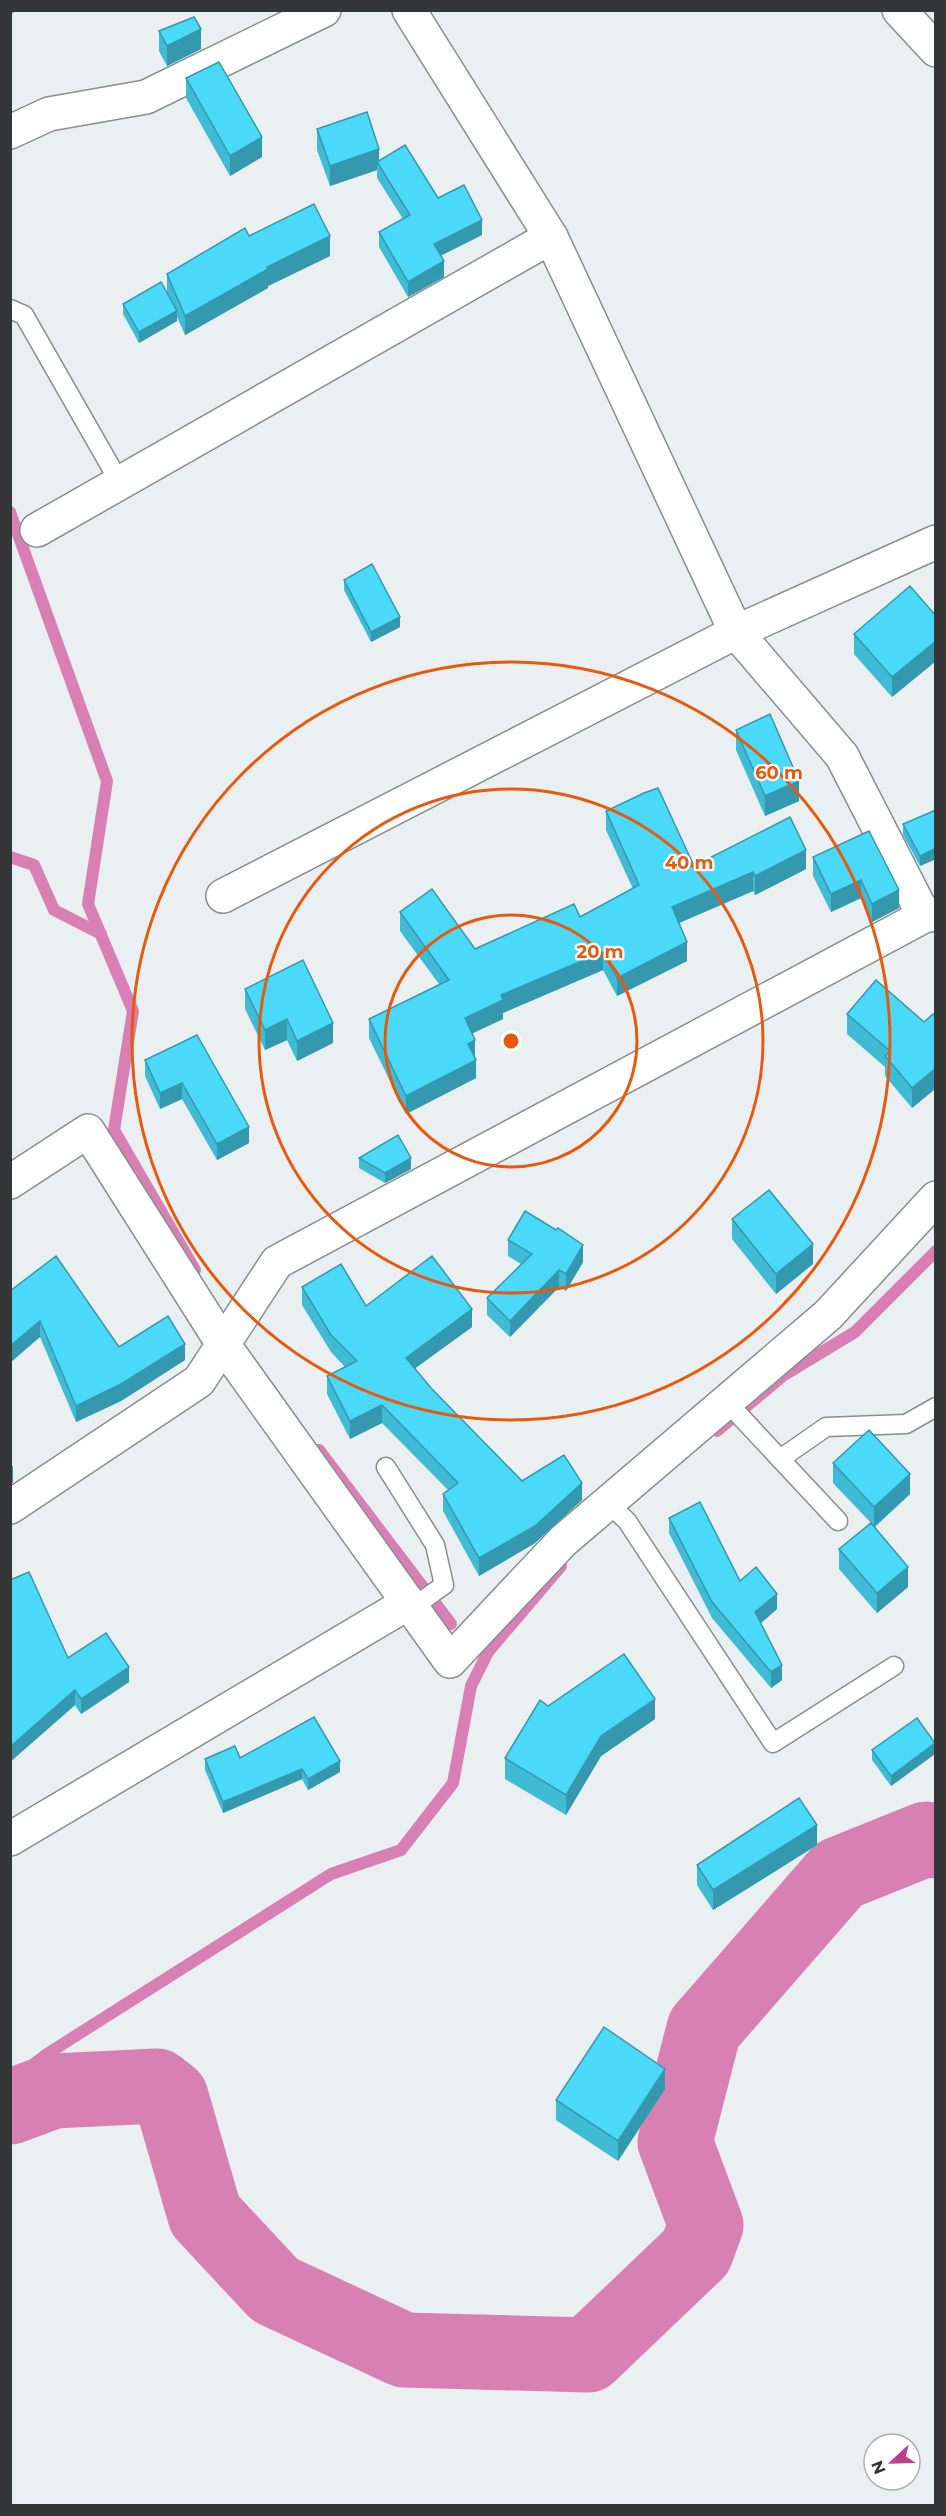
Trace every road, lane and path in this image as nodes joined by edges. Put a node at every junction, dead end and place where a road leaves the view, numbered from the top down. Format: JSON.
{"nodes":[{"id":1,"x":324,"y":10,"type":"edge"},
{"id":2,"x":409,"y":10,"type":"edge"},
{"id":3,"x":899,"y":10,"type":"edge"},
{"id":4,"x":936,"y":50,"type":"edge"},
{"id":5,"x":10,"y":132,"type":"edge"},
{"id":6,"x":551,"y":237,"type":"junction"},
{"id":7,"x":10,"y":309,"type":"edge"},
{"id":8,"x":120,"y":483,"type":"junction"},
{"id":9,"x":37,"y":530,"type":"dead end"},
{"id":10,"x":936,"y":542,"type":"edge"},
{"id":11,"x":736,"y":632,"type":"junction"},
{"id":12,"x":223,"y":896,"type":"dead end"},
{"id":13,"x":930,"y":915,"type":"edge"},
{"id":14,"x":10,"y":1182,"type":"edge"},
{"id":15,"x":936,"y":1198,"type":"edge"},
{"id":16,"x":223,"y":1344,"type":"junction"},
{"id":17,"x":936,"y":1407,"type":"edge"},
{"id":18,"x":734,"y":1410,"type":"junction"},
{"id":19,"x":780,"y":1458,"type":"junction"},
{"id":20,"x":386,"y":1467,"type":"dead end"},
{"id":21,"x":10,"y":1507,"type":"edge"},
{"id":22,"x":616,"y":1510,"type":"junction"},
{"id":23,"x":838,"y":1521,"type":"dead end"},
{"id":24,"x":416,"y":1601,"type":"junction"},
{"id":25,"x":894,"y":1666,"type":"dead end"},
{"id":26,"x":10,"y":1839,"type":"edge"}],
"edges":[{"from":1,"to":5,"type":"street"},
{"from":2,"to":6,"type":"street"},
{"from":3,"to":4,"type":"street"},
{"from":6,"to":8,"type":"street"},
{"from":6,"to":11,"type":"street"},
{"from":7,"to":8,"type":"lane"},
{"from":8,"to":9,"type":"street"},
{"from":10,"to":11,"type":"street"},
{"from":11,"to":12,"type":"street"},
{"from":11,"to":13,"type":"street"},
{"from":13,"to":16,"type":"street"},
{"from":14,"to":16,"type":"street"},
{"from":15,"to":18,"type":"street"},
{"from":16,"to":21,"type":"street"},
{"from":16,"to":24,"type":"street"},
{"from":17,"to":19,"type":"lane"},
{"from":18,"to":19,"type":"lane"},
{"from":18,"to":22,"type":"street"},
{"from":19,"to":23,"type":"lane"},
{"from":20,"to":24,"type":"lane"},
{"from":22,"to":24,"type":"street"},
{"from":22,"to":25,"type":"lane"},
{"from":24,"to":26,"type":"street"}]}
